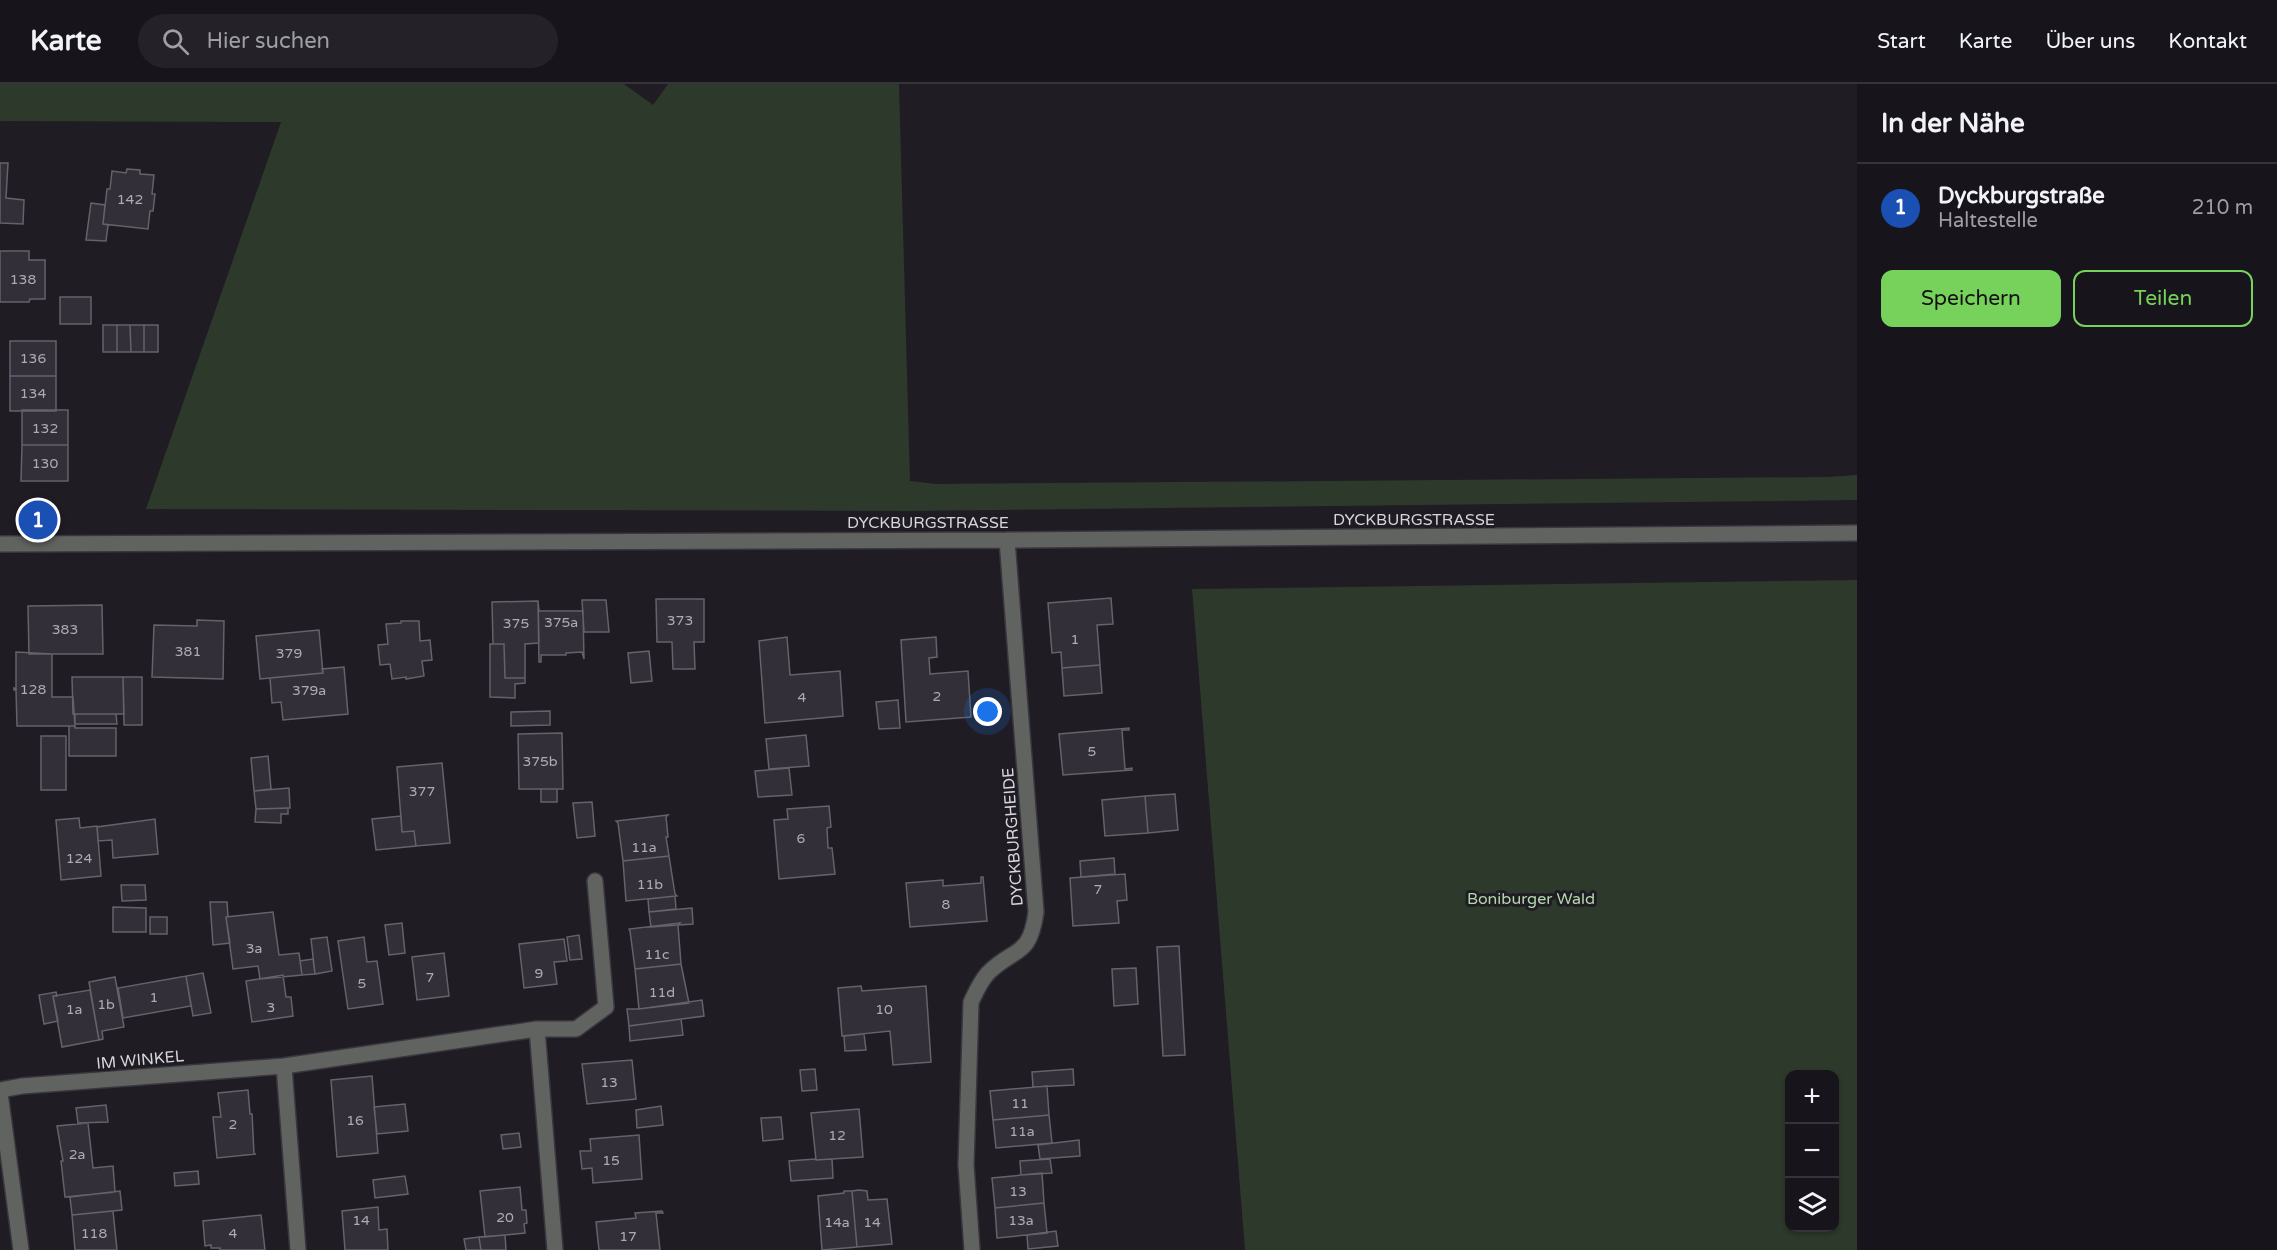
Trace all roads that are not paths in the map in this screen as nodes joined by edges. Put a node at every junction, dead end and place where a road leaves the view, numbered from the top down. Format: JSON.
{"nodes":[{"id":1,"x":1857,"y":533,"type":"edge"},
{"id":2,"x":1006,"y":540,"type":"junction"},
{"id":3,"x":0,"y":544,"type":"edge"},
{"id":4,"x":596,"y":881,"type":"dead end"},
{"id":5,"x":537,"y":1029,"type":"junction"},
{"id":6,"x":284,"y":1066,"type":"junction"},
{"id":7,"x":0,"y":1091,"type":"edge"},
{"id":8,"x":21,"y":1250,"type":"edge"},
{"id":9,"x":298,"y":1250,"type":"edge"},
{"id":10,"x":555,"y":1250,"type":"edge"},
{"id":11,"x":972,"y":1250,"type":"edge"}],
"edges":[{"from":1,"to":2,"type":"street","name":"DYCKBURGSTRASSE"},
{"from":2,"to":3,"type":"street","name":"DYCKBURGSTRASSE"},
{"from":2,"to":11,"type":"street","name":"DYCKBURGHEIDE"},
{"from":4,"to":5,"type":"street","name":"IM WINKEL"},
{"from":5,"to":6,"type":"street","name":"IM WINKEL"},
{"from":5,"to":10,"type":"street"},
{"from":6,"to":7,"type":"street","name":"IM WINKEL"},
{"from":6,"to":9,"type":"street"},
{"from":7,"to":8,"type":"street"}]}
